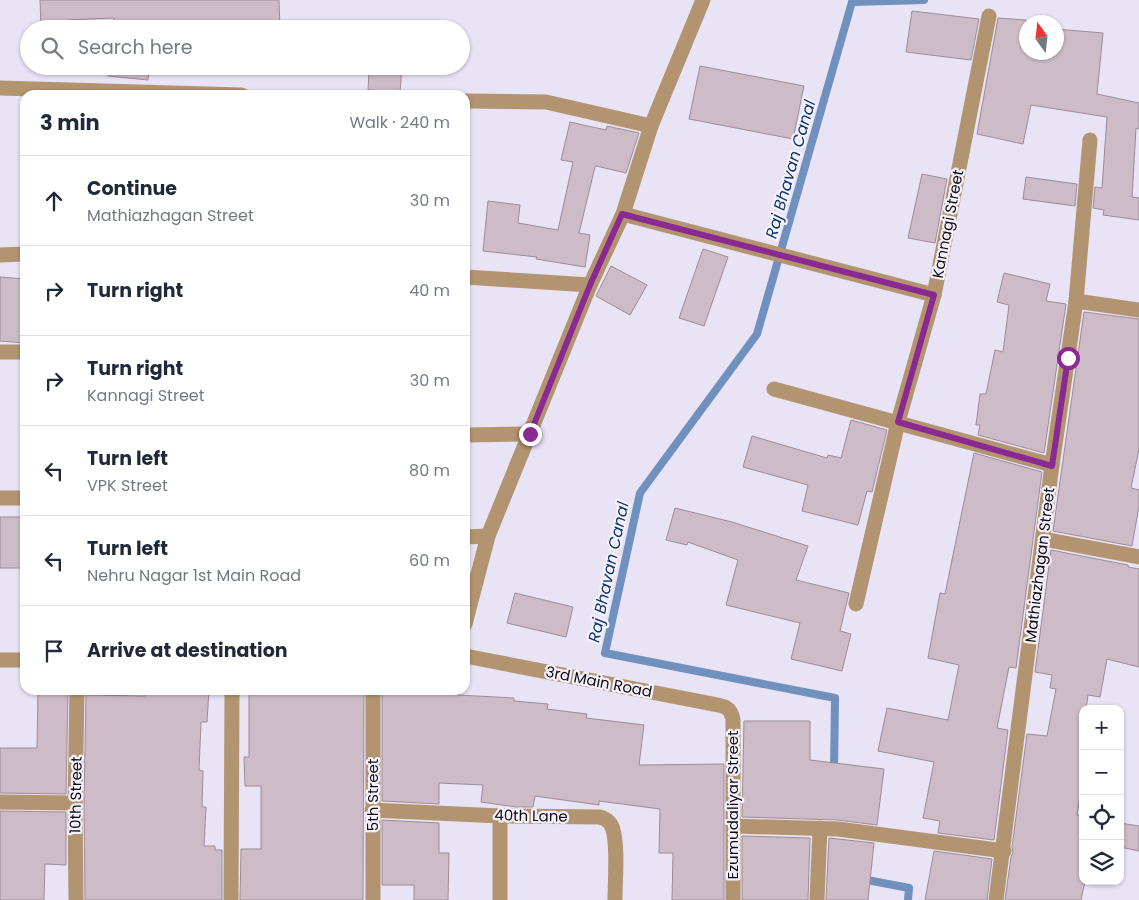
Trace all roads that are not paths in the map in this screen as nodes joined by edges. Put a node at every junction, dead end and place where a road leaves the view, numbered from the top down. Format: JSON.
{"nodes":[{"id":1,"x":704,"y":0,"type":"edge"},
{"id":2,"x":989,"y":16,"type":"dead end"},
{"id":3,"x":0,"y":88,"type":"edge"},
{"id":4,"x":69,"y":90,"type":"edge"},
{"id":5,"x":470,"y":101,"type":"edge"},
{"id":6,"x":651,"y":126,"type":"junction"},
{"id":7,"x":1090,"y":140,"type":"dead end"},
{"id":8,"x":622,"y":214,"type":"junction"},
{"id":9,"x":20,"y":254,"type":"edge"},
{"id":10,"x":0,"y":255,"type":"edge"},
{"id":11,"x":470,"y":277,"type":"edge"},
{"id":12,"x":590,"y":285,"type":"junction"},
{"id":13,"x":934,"y":295,"type":"junction"},
{"id":14,"x":1076,"y":301,"type":"junction"},
{"id":15,"x":1139,"y":310,"type":"edge"},
{"id":16,"x":0,"y":352,"type":"edge"},
{"id":17,"x":20,"y":352,"type":"edge"},
{"id":18,"x":774,"y":389,"type":"dead end"},
{"id":19,"x":898,"y":422,"type":"junction"},
{"id":20,"x":530,"y":434,"type":"junction"},
{"id":21,"x":470,"y":435,"type":"edge"},
{"id":22,"x":1052,"y":466,"type":"junction"},
{"id":23,"x":0,"y":498,"type":"edge"},
{"id":24,"x":20,"y":498,"type":"edge"},
{"id":25,"x":470,"y":536,"type":"edge"},
{"id":26,"x":488,"y":536,"type":"junction"},
{"id":27,"x":1043,"y":539,"type":"junction"},
{"id":28,"x":1139,"y":557,"type":"edge"},
{"id":29,"x":856,"y":604,"type":"dead end"},
{"id":30,"x":470,"y":605,"type":"edge"},
{"id":31,"x":470,"y":657,"type":"edge"},
{"id":32,"x":0,"y":660,"type":"edge"},
{"id":33,"x":20,"y":660,"type":"edge"},
{"id":34,"x":78,"y":695,"type":"edge"},
{"id":35,"x":232,"y":695,"type":"edge"},
{"id":36,"x":373,"y":695,"type":"edge"},
{"id":37,"x":731,"y":711,"type":"joint"},
{"id":38,"x":0,"y":802,"type":"edge"},
{"id":39,"x":75,"y":803,"type":"junction"},
{"id":40,"x":372,"y":810,"type":"junction"},
{"id":41,"x":500,"y":816,"type":"junction"},
{"id":42,"x":733,"y":826,"type":"junction"},
{"id":43,"x":820,"y":828,"type":"junction"},
{"id":44,"x":1004,"y":851,"type":"junction"},
{"id":45,"x":76,"y":900,"type":"edge"},
{"id":46,"x":231,"y":900,"type":"edge"},
{"id":47,"x":373,"y":900,"type":"edge"},
{"id":48,"x":500,"y":900,"type":"edge"},
{"id":49,"x":615,"y":900,"type":"edge"},
{"id":50,"x":733,"y":900,"type":"edge"},
{"id":51,"x":817,"y":900,"type":"edge"},
{"id":52,"x":996,"y":900,"type":"edge"}],
"edges":[{"from":1,"to":6,"type":"street"},
{"from":2,"to":13,"type":"street","name":"Kannagi Street"},
{"from":3,"to":4,"type":"street"},
{"from":5,"to":6,"type":"street"},
{"from":6,"to":8,"type":"street"},
{"from":7,"to":14,"type":"street","name":"Mathiazhagan Street"},
{"from":8,"to":12,"type":"street"},
{"from":8,"to":13,"type":"street"},
{"from":9,"to":10,"type":"street"},
{"from":11,"to":12,"type":"street"},
{"from":12,"to":20,"type":"street"},
{"from":13,"to":19,"type":"street","name":"Kannagi Street"},
{"from":14,"to":15,"type":"street"},
{"from":14,"to":22,"type":"street","name":"Mathiazhagan Street"},
{"from":16,"to":17,"type":"street"},
{"from":18,"to":19,"type":"street"},
{"from":19,"to":22,"type":"street"},
{"from":19,"to":29,"type":"street","name":"Kannagi Street"},
{"from":20,"to":21,"type":"street"},
{"from":20,"to":26,"type":"street"},
{"from":22,"to":27,"type":"street","name":"Mathiazhagan Street"},
{"from":23,"to":24,"type":"street"},
{"from":25,"to":26,"type":"street"},
{"from":26,"to":30,"type":"street"},
{"from":27,"to":28,"type":"street"},
{"from":27,"to":44,"type":"street","name":"Mathiazhagan Street"},
{"from":31,"to":37,"type":"street","name":"3rd Main Road"},
{"from":32,"to":33,"type":"street"},
{"from":34,"to":39,"type":"street","name":"10th Street"},
{"from":35,"to":46,"type":"street"},
{"from":36,"to":40,"type":"street","name":"5th Street"},
{"from":37,"to":42,"type":"street","name":"Ezumudaliyar Street"},
{"from":38,"to":39,"type":"street"},
{"from":39,"to":45,"type":"street","name":"10th Street"},
{"from":40,"to":41,"type":"street","name":"40th Lane"},
{"from":40,"to":47,"type":"street","name":"5th Street"},
{"from":41,"to":48,"type":"street"},
{"from":41,"to":49,"type":"street","name":"40th Lane"},
{"from":42,"to":43,"type":"street"},
{"from":42,"to":50,"type":"street","name":"Ezumudaliyar Street"},
{"from":43,"to":44,"type":"street"},
{"from":43,"to":51,"type":"street"},
{"from":44,"to":52,"type":"street","name":"Mathiazhagan Street"}]}
